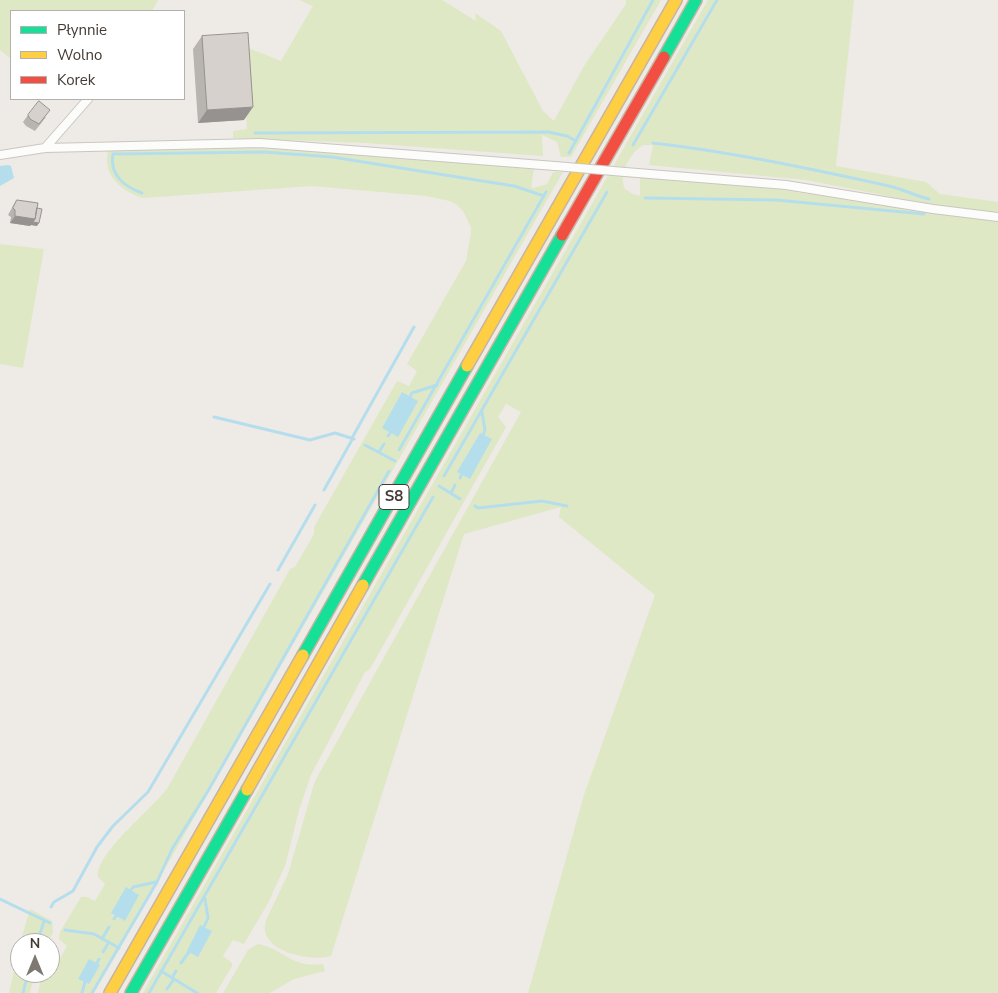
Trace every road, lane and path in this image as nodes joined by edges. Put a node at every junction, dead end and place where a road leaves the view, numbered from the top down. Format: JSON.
{"nodes":[{"id":1,"x":676,"y":0,"type":"edge"},
{"id":2,"x":696,"y":0,"type":"edge"},
{"id":3,"x":87,"y":100,"type":"edge"},
{"id":4,"x":46,"y":148,"type":"junction"},
{"id":5,"x":0,"y":155,"type":"edge"},
{"id":6,"x":998,"y":217,"type":"edge"},
{"id":7,"x":110,"y":993,"type":"edge"},
{"id":8,"x":131,"y":993,"type":"edge"}],
"edges":[{"from":1,"to":7,"type":"highway","number":"S8"},
{"from":2,"to":8,"type":"highway","number":"S8"},
{"from":3,"to":4,"type":"street"},
{"from":4,"to":5,"type":"street"},
{"from":4,"to":6,"type":"street","bridge":true}]}
